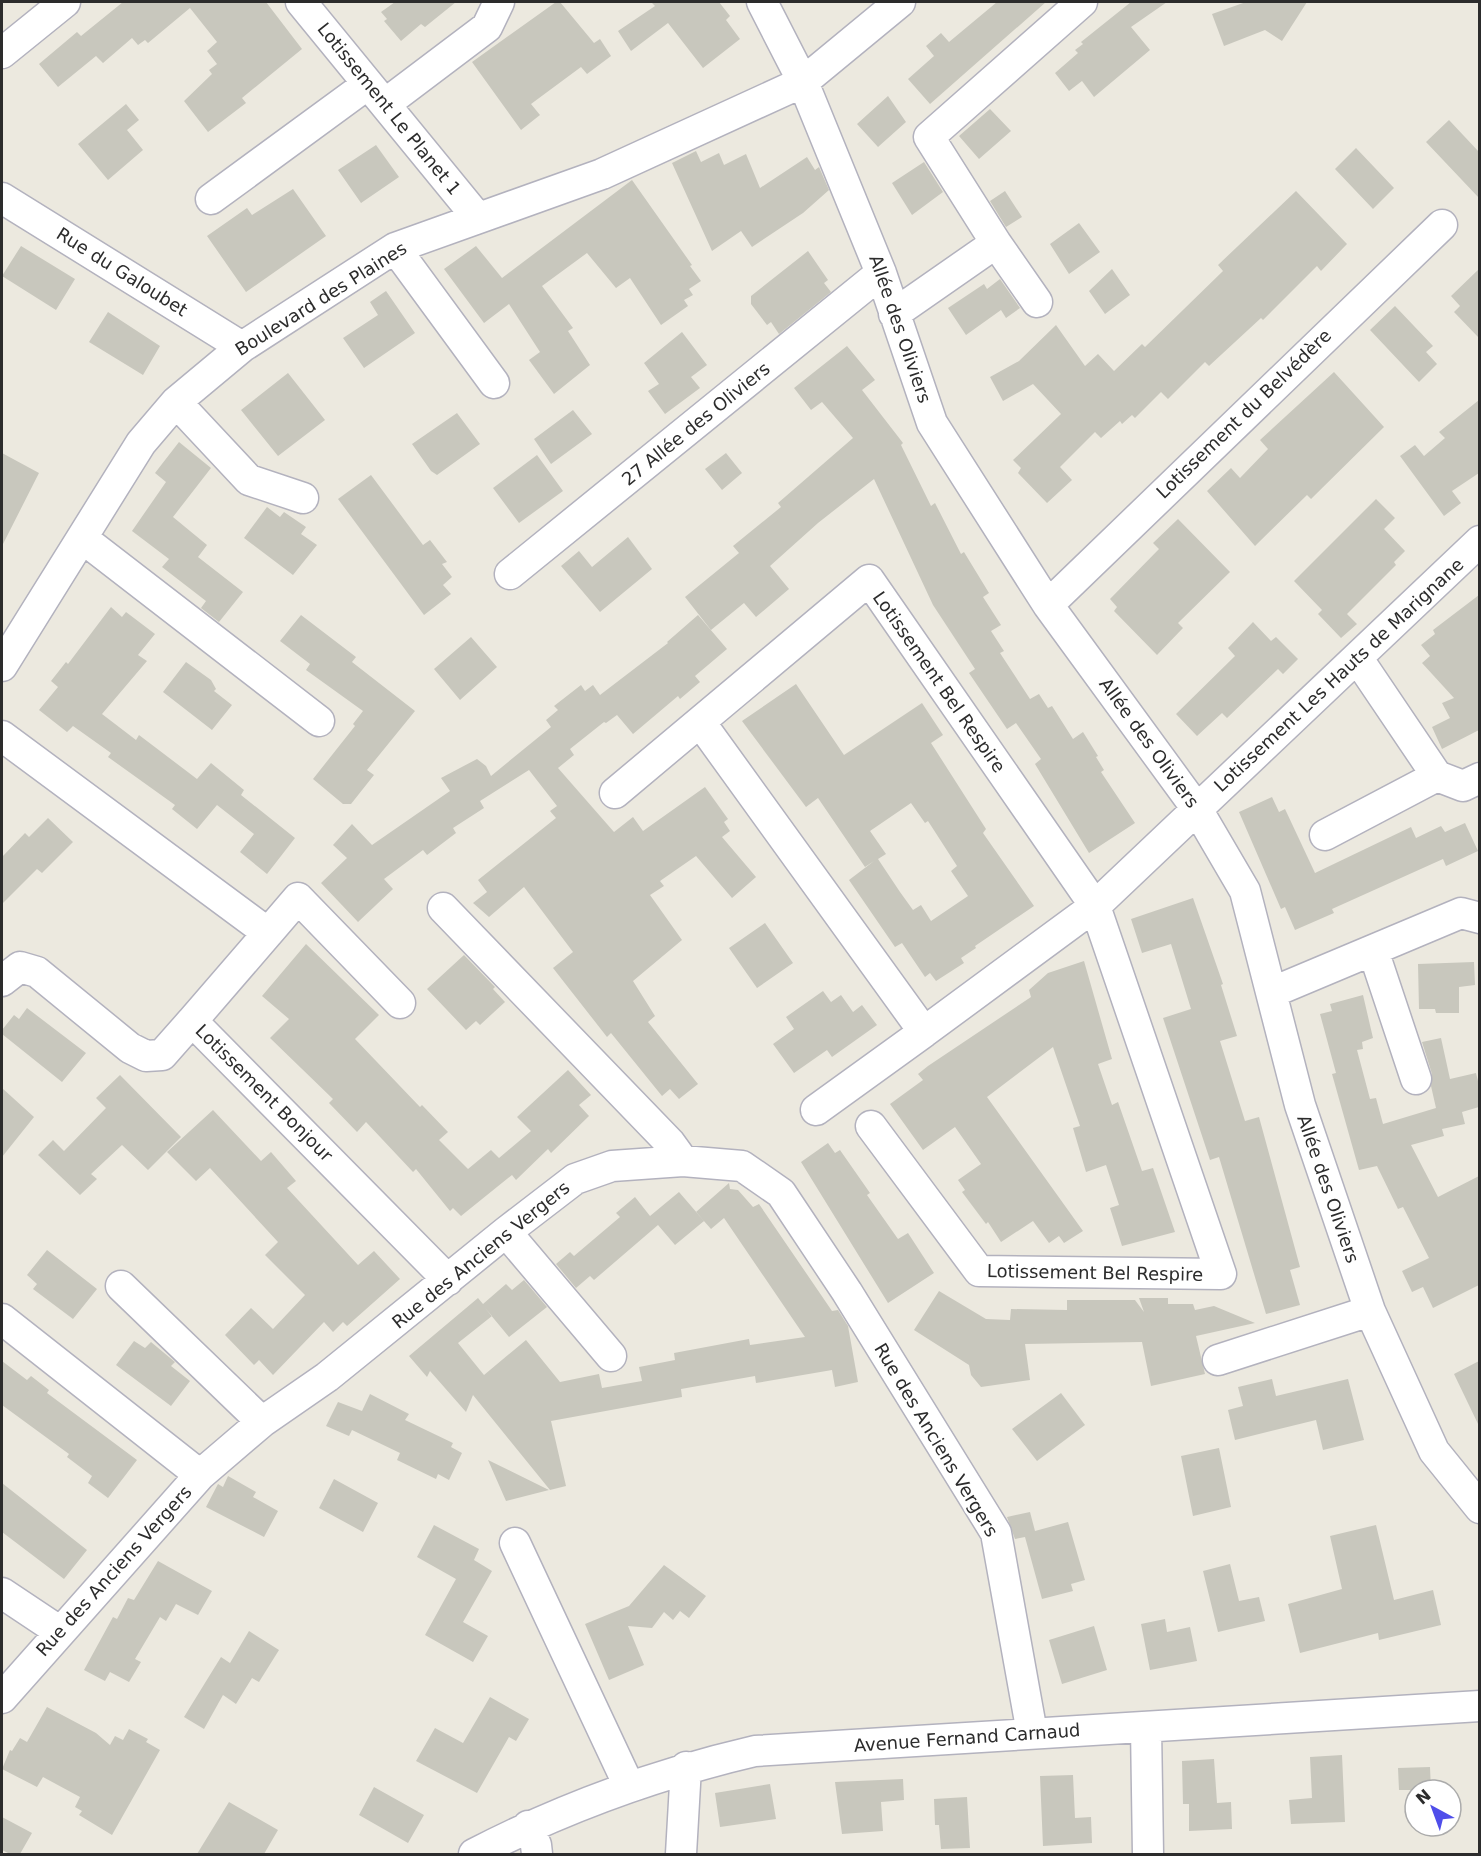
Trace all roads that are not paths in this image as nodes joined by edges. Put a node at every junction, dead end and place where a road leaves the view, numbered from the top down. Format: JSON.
{"nodes":[{"id":1,"x":65,"y":2,"type":"edge"},
{"id":2,"x":301,"y":2,"type":"edge"},
{"id":3,"x":499,"y":2,"type":"edge"},
{"id":4,"x":762,"y":2,"type":"edge"},
{"id":5,"x":900,"y":2,"type":"edge"},
{"id":6,"x":1082,"y":2,"type":"edge"},
{"id":7,"x":2,"y":53,"type":"edge"},
{"id":8,"x":803,"y":82,"type":"junction"},
{"id":9,"x":377,"y":94,"type":"junction"},
{"id":10,"x":2,"y":198,"type":"edge"},
{"id":11,"x":211,"y":199,"type":"dead end"},
{"id":12,"x":477,"y":217,"type":"junction"},
{"id":13,"x":1442,"y":225,"type":"dead end"},
{"id":14,"x":996,"y":243,"type":"junction"},
{"id":15,"x":395,"y":248,"type":"junction"},
{"id":16,"x":887,"y":293,"type":"junction"},
{"id":17,"x":1036,"y":302,"type":"dead end"},
{"id":18,"x":242,"y":346,"type":"junction"},
{"id":19,"x":494,"y":383,"type":"dead end"},
{"id":20,"x":177,"y":402,"type":"junction"},
{"id":21,"x":303,"y":498,"type":"dead end"},
{"id":22,"x":82,"y":538,"type":"junction"},
{"id":23,"x":1479,"y":541,"type":"edge"},
{"id":24,"x":514,"y":582,"type":"dead end"},
{"id":25,"x":1048,"y":604,"type":"junction"},
{"id":26,"x":1358,"y":659,"type":"junction"},
{"id":27,"x":2,"y":666,"type":"edge"},
{"id":28,"x":319,"y":721,"type":"dead end"},
{"id":29,"x":700,"y":722,"type":"junction"},
{"id":30,"x":2,"y":736,"type":"edge"},
{"id":31,"x":1437,"y":776,"type":"junction"},
{"id":32,"x":1479,"y":778,"type":"edge"},
{"id":33,"x":615,"y":793,"type":"dead end"},
{"id":34,"x":1197,"y":809,"type":"junction"},
{"id":35,"x":1325,"y":835,"type":"dead end"},
{"id":36,"x":1095,"y":906,"type":"junction"},
{"id":37,"x":443,"y":908,"type":"dead end"},
{"id":38,"x":1479,"y":918,"type":"edge"},
{"id":39,"x":268,"y":933,"type":"junction"},
{"id":40,"x":1373,"y":950,"type":"junction"},
{"id":41,"x":2,"y":981,"type":"edge"},
{"id":42,"x":1273,"y":992,"type":"junction"},
{"id":43,"x":400,"y":1003,"type":"dead end"},
{"id":44,"x":192,"y":1021,"type":"junction"},
{"id":45,"x":924,"y":1032,"type":"junction"},
{"id":46,"x":1416,"y":1079,"type":"dead end"},
{"id":47,"x":816,"y":1110,"type":"dead end"},
{"id":48,"x":871,"y":1126,"type":"dead end"},
{"id":49,"x":683,"y":1161,"type":"junction"},
{"id":50,"x":506,"y":1232,"type":"junction"},
{"id":51,"x":448,"y":1280,"type":"junction"},
{"id":52,"x":120,"y":1286,"type":"dead end"},
{"id":53,"x":1370,"y":1311,"type":"junction"},
{"id":54,"x":2,"y":1319,"type":"edge"},
{"id":55,"x":611,"y":1356,"type":"dead end"},
{"id":56,"x":1218,"y":1360,"type":"dead end"},
{"id":57,"x":262,"y":1422,"type":"junction"},
{"id":58,"x":200,"y":1475,"type":"junction"},
{"id":59,"x":1479,"y":1508,"type":"edge"},
{"id":60,"x":515,"y":1543,"type":"dead end"},
{"id":61,"x":2,"y":1593,"type":"edge"},
{"id":62,"x":59,"y":1631,"type":"junction"},
{"id":63,"x":2,"y":1698,"type":"edge"},
{"id":64,"x":1479,"y":1706,"type":"edge"},
{"id":65,"x":1146,"y":1727,"type":"junction"},
{"id":66,"x":1032,"y":1733,"type":"junction"},
{"id":67,"x":686,"y":1767,"type":"junction"},
{"id":68,"x":629,"y":1786,"type":"junction"},
{"id":69,"x":528,"y":1826,"type":"junction"},
{"id":70,"x":474,"y":1854,"type":"edge"},
{"id":71,"x":537,"y":1854,"type":"edge"},
{"id":72,"x":681,"y":1854,"type":"edge"},
{"id":73,"x":1148,"y":1854,"type":"edge"}],
"edges":[{"from":1,"to":7,"type":"street"},
{"from":2,"to":9,"type":"street","name":"Lotissement Le Planet 1"},
{"from":3,"to":9,"type":"street"},
{"from":4,"to":8,"type":"street","name":"Allée des Oliviers"},
{"from":5,"to":8,"type":"street","name":"Boulevard des Plaines"},
{"from":6,"to":14,"type":"street"},
{"from":8,"to":12,"type":"street","name":"Boulevard des Plaines"},
{"from":8,"to":16,"type":"street","name":"Allée des Oliviers"},
{"from":9,"to":11,"type":"street"},
{"from":9,"to":12,"type":"street","name":"Lotissement Le Planet 1"},
{"from":10,"to":18,"type":"street","name":"Rue du Galoubet"},
{"from":12,"to":15,"type":"street","name":"Boulevard des Plaines"},
{"from":13,"to":25,"type":"street","name":"Lotissement du Belvédère"},
{"from":14,"to":16,"type":"street"},
{"from":14,"to":17,"type":"street"},
{"from":15,"to":18,"type":"street","name":"Boulevard des Plaines"},
{"from":15,"to":19,"type":"street"},
{"from":16,"to":24,"type":"street"},
{"from":16,"to":25,"type":"street","name":"Allée des Oliviers"},
{"from":18,"to":20,"type":"street","name":"Boulevard des Plaines"},
{"from":20,"to":21,"type":"street"},
{"from":20,"to":22,"type":"street","name":"Boulevard des Plaines"},
{"from":22,"to":27,"type":"street","name":"Boulevard des Plaines"},
{"from":22,"to":28,"type":"street"},
{"from":23,"to":26,"type":"street","name":"Lotissement Les Hauts de Marignane"},
{"from":25,"to":34,"type":"street","name":"Allée des Oliviers"},
{"from":26,"to":31,"type":"street"},
{"from":26,"to":34,"type":"street","name":"Lotissement Les Hauts de Marignane"},
{"from":29,"to":33,"type":"street","name":"Lotissement Bel Respire"},
{"from":29,"to":36,"type":"street","name":"Lotissement Bel Respire"},
{"from":29,"to":45,"type":"street"},
{"from":30,"to":39,"type":"street"},
{"from":31,"to":32,"type":"street"},
{"from":31,"to":35,"type":"street"},
{"from":34,"to":36,"type":"street"},
{"from":34,"to":42,"type":"street","name":"Allée des Oliviers"},
{"from":36,"to":45,"type":"street"},
{"from":36,"to":48,"type":"street","name":"Lotissement Bel Respire"},
{"from":37,"to":49,"type":"street"},
{"from":38,"to":40,"type":"street"},
{"from":39,"to":43,"type":"street","name":"Lotissement Bonjour"},
{"from":39,"to":44,"type":"street","name":"Lotissement Bonjour"},
{"from":40,"to":42,"type":"street"},
{"from":40,"to":46,"type":"street"},
{"from":41,"to":44,"type":"street"},
{"from":42,"to":53,"type":"street","name":"Allée des Oliviers"},
{"from":44,"to":51,"type":"street","name":"Lotissement Bonjour"},
{"from":45,"to":47,"type":"street"},
{"from":49,"to":50,"type":"street","name":"Rue des Anciens Vergers"},
{"from":49,"to":66,"type":"street","name":"Rue des Anciens Vergers"},
{"from":50,"to":51,"type":"street","name":"Rue des Anciens Vergers"},
{"from":50,"to":55,"type":"street"},
{"from":51,"to":57,"type":"street","name":"Rue des Anciens Vergers"},
{"from":52,"to":57,"type":"street"},
{"from":53,"to":56,"type":"street"},
{"from":53,"to":59,"type":"street","name":"Allée des Oliviers"},
{"from":54,"to":58,"type":"street"},
{"from":57,"to":58,"type":"street","name":"Rue des Anciens Vergers"},
{"from":58,"to":62,"type":"street","name":"Rue des Anciens Vergers"},
{"from":60,"to":68,"type":"street"},
{"from":61,"to":62,"type":"street"},
{"from":62,"to":63,"type":"street","name":"Rue des Anciens Vergers"},
{"from":64,"to":65,"type":"street","name":"Avenue Fernand Carnaud"},
{"from":65,"to":66,"type":"street","name":"Avenue Fernand Carnaud"},
{"from":65,"to":73,"type":"street"},
{"from":66,"to":67,"type":"street","name":"Avenue Fernand Carnaud"},
{"from":67,"to":68,"type":"street","name":"Avenue Fernand Carnaud"},
{"from":67,"to":72,"type":"street"},
{"from":68,"to":69,"type":"street","name":"Avenue Fernand Carnaud"},
{"from":69,"to":70,"type":"street","name":"Avenue Fernand Carnaud"},
{"from":69,"to":71,"type":"street"}]}
